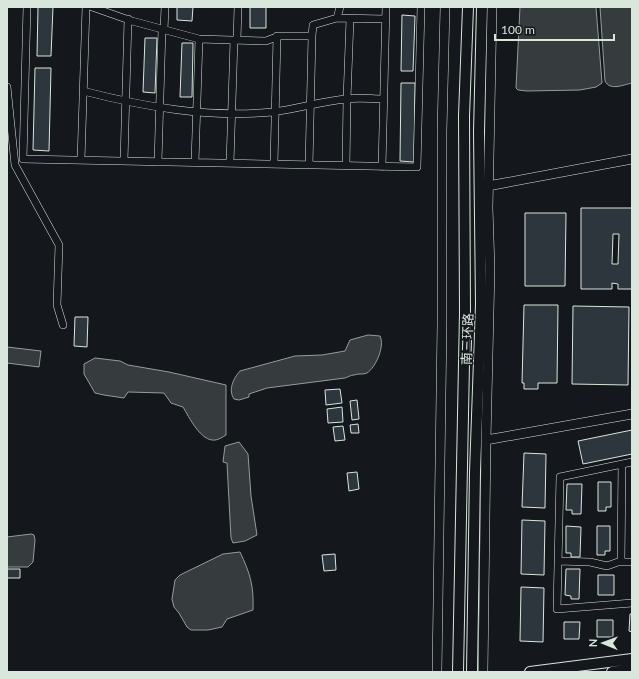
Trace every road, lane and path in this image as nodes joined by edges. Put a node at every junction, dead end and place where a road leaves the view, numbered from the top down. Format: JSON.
{"nodes":[{"id":1,"x":27,"y":7,"type":"edge"},
{"id":2,"x":86,"y":7,"type":"edge"},
{"id":3,"x":92,"y":7,"type":"edge"},
{"id":4,"x":165,"y":7,"type":"edge"},
{"id":5,"x":238,"y":7,"type":"edge"},
{"id":6,"x":340,"y":7,"type":"edge"},
{"id":7,"x":386,"y":7,"type":"edge"},
{"id":8,"x":422,"y":7,"type":"edge"},
{"id":9,"x":445,"y":7,"type":"edge"},
{"id":10,"x":468,"y":7,"type":"edge"},
{"id":11,"x":482,"y":7,"type":"edge"},
{"id":12,"x":492,"y":7,"type":"edge"},
{"id":13,"x":338,"y":18,"type":"junction"},
{"id":14,"x":128,"y":19,"type":"junction"},
{"id":15,"x":350,"y":19,"type":"junction"},
{"id":16,"x":385,"y":19,"type":"junction"},
{"id":17,"x":163,"y":30,"type":"junction"},
{"id":18,"x":277,"y":36,"type":"junction"},
{"id":19,"x":312,"y":36,"type":"junction"},
{"id":20,"x":199,"y":39,"type":"junction"},
{"id":21,"x":236,"y":40,"type":"junction"},
{"id":22,"x":7,"y":87,"type":"edge"},
{"id":23,"x":83,"y":91,"type":"junction"},
{"id":24,"x":347,"y":99,"type":"junction"},
{"id":25,"x":383,"y":99,"type":"junction"},
{"id":26,"x":126,"y":102,"type":"junction"},
{"id":27,"x":310,"y":106,"type":"junction"},
{"id":28,"x":160,"y":108,"type":"junction"},
{"id":29,"x":275,"y":111,"type":"junction"},
{"id":30,"x":196,"y":112,"type":"junction"},
{"id":31,"x":232,"y":113,"type":"junction"},
{"id":32,"x":632,"y":159,"type":"edge"},
{"id":33,"x":81,"y":160,"type":"junction"},
{"id":34,"x":124,"y":161,"type":"junction"},
{"id":35,"x":158,"y":162,"type":"junction"},
{"id":36,"x":195,"y":162,"type":"junction"},
{"id":37,"x":230,"y":163,"type":"junction"},
{"id":38,"x":274,"y":164,"type":"junction"},
{"id":39,"x":309,"y":165,"type":"junction"},
{"id":40,"x":346,"y":166,"type":"junction"},
{"id":41,"x":382,"y":167,"type":"junction"},
{"id":42,"x":488,"y":186,"type":"junction"},
{"id":43,"x":63,"y":325,"type":"dead end"},
{"id":44,"x":632,"y":414,"type":"edge"},
{"id":45,"x":486,"y":440,"type":"junction"},
{"id":46,"x":632,"y":462,"type":"edge"},
{"id":47,"x":622,"y":464,"type":"junction"},
{"id":48,"x":558,"y":561,"type":"junction"},
{"id":49,"x":621,"y":562,"type":"junction"},
{"id":50,"x":632,"y":562,"type":"edge"},
{"id":51,"x":632,"y":602,"type":"edge"},
{"id":52,"x":632,"y":659,"type":"edge"},
{"id":53,"x":632,"y":669,"type":"edge"},
{"id":54,"x":437,"y":672,"type":"edge"},
{"id":55,"x":458,"y":672,"type":"edge"},
{"id":56,"x":472,"y":672,"type":"edge"},
{"id":57,"x":483,"y":672,"type":"edge"},
{"id":58,"x":530,"y":672,"type":"edge"},
{"id":59,"x":612,"y":672,"type":"edge"}],
"edges":[{"from":1,"to":33,"type":"street"},
{"from":2,"to":23,"type":"street"},
{"from":3,"to":14,"type":"street"},
{"from":4,"to":17,"type":"street"},
{"from":5,"to":21,"type":"street"},
{"from":6,"to":13,"type":"street"},
{"from":7,"to":16,"type":"street"},
{"from":8,"to":41,"type":"street"},
{"from":9,"to":54,"type":"street"},
{"from":10,"to":55,"type":"main road","name":"南三环路"},
{"from":11,"to":56,"type":"main road","name":"南三环路"},
{"from":12,"to":42,"type":"street"},
{"from":13,"to":15,"type":"street"},
{"from":13,"to":19,"type":"street"},
{"from":14,"to":17,"type":"street"},
{"from":14,"to":26,"type":"street"},
{"from":15,"to":16,"type":"street"},
{"from":15,"to":24,"type":"street"},
{"from":16,"to":25,"type":"street"},
{"from":17,"to":20,"type":"street"},
{"from":17,"to":28,"type":"street"},
{"from":18,"to":19,"type":"street"},
{"from":18,"to":21,"type":"street"},
{"from":18,"to":29,"type":"street"},
{"from":19,"to":27,"type":"street"},
{"from":20,"to":21,"type":"street"},
{"from":20,"to":30,"type":"street"},
{"from":21,"to":31,"type":"street"},
{"from":22,"to":43,"type":"street"},
{"from":23,"to":26,"type":"street"},
{"from":23,"to":33,"type":"street"},
{"from":24,"to":25,"type":"street"},
{"from":24,"to":27,"type":"street"},
{"from":24,"to":40,"type":"street"},
{"from":25,"to":41,"type":"street"},
{"from":26,"to":28,"type":"street"},
{"from":26,"to":34,"type":"street"},
{"from":27,"to":29,"type":"street"},
{"from":27,"to":39,"type":"street"},
{"from":28,"to":30,"type":"street"},
{"from":28,"to":35,"type":"street"},
{"from":29,"to":31,"type":"street"},
{"from":29,"to":38,"type":"street"},
{"from":30,"to":31,"type":"street"},
{"from":30,"to":36,"type":"street"},
{"from":31,"to":37,"type":"street"},
{"from":32,"to":42,"type":"street"},
{"from":33,"to":34,"type":"street"},
{"from":34,"to":35,"type":"street"},
{"from":35,"to":36,"type":"street"},
{"from":36,"to":37,"type":"street"},
{"from":37,"to":38,"type":"street"},
{"from":38,"to":39,"type":"street"},
{"from":39,"to":40,"type":"street"},
{"from":40,"to":41,"type":"street"},
{"from":42,"to":45,"type":"street"},
{"from":44,"to":45,"type":"street"},
{"from":45,"to":57,"type":"street"},
{"from":46,"to":47,"type":"street"},
{"from":47,"to":48,"type":"street"},
{"from":47,"to":49,"type":"street"},
{"from":48,"to":49,"type":"street"},
{"from":48,"to":51,"type":"street"},
{"from":49,"to":50,"type":"street"},
{"from":52,"to":58,"type":"main road"},
{"from":53,"to":59,"type":"main road"}]}
